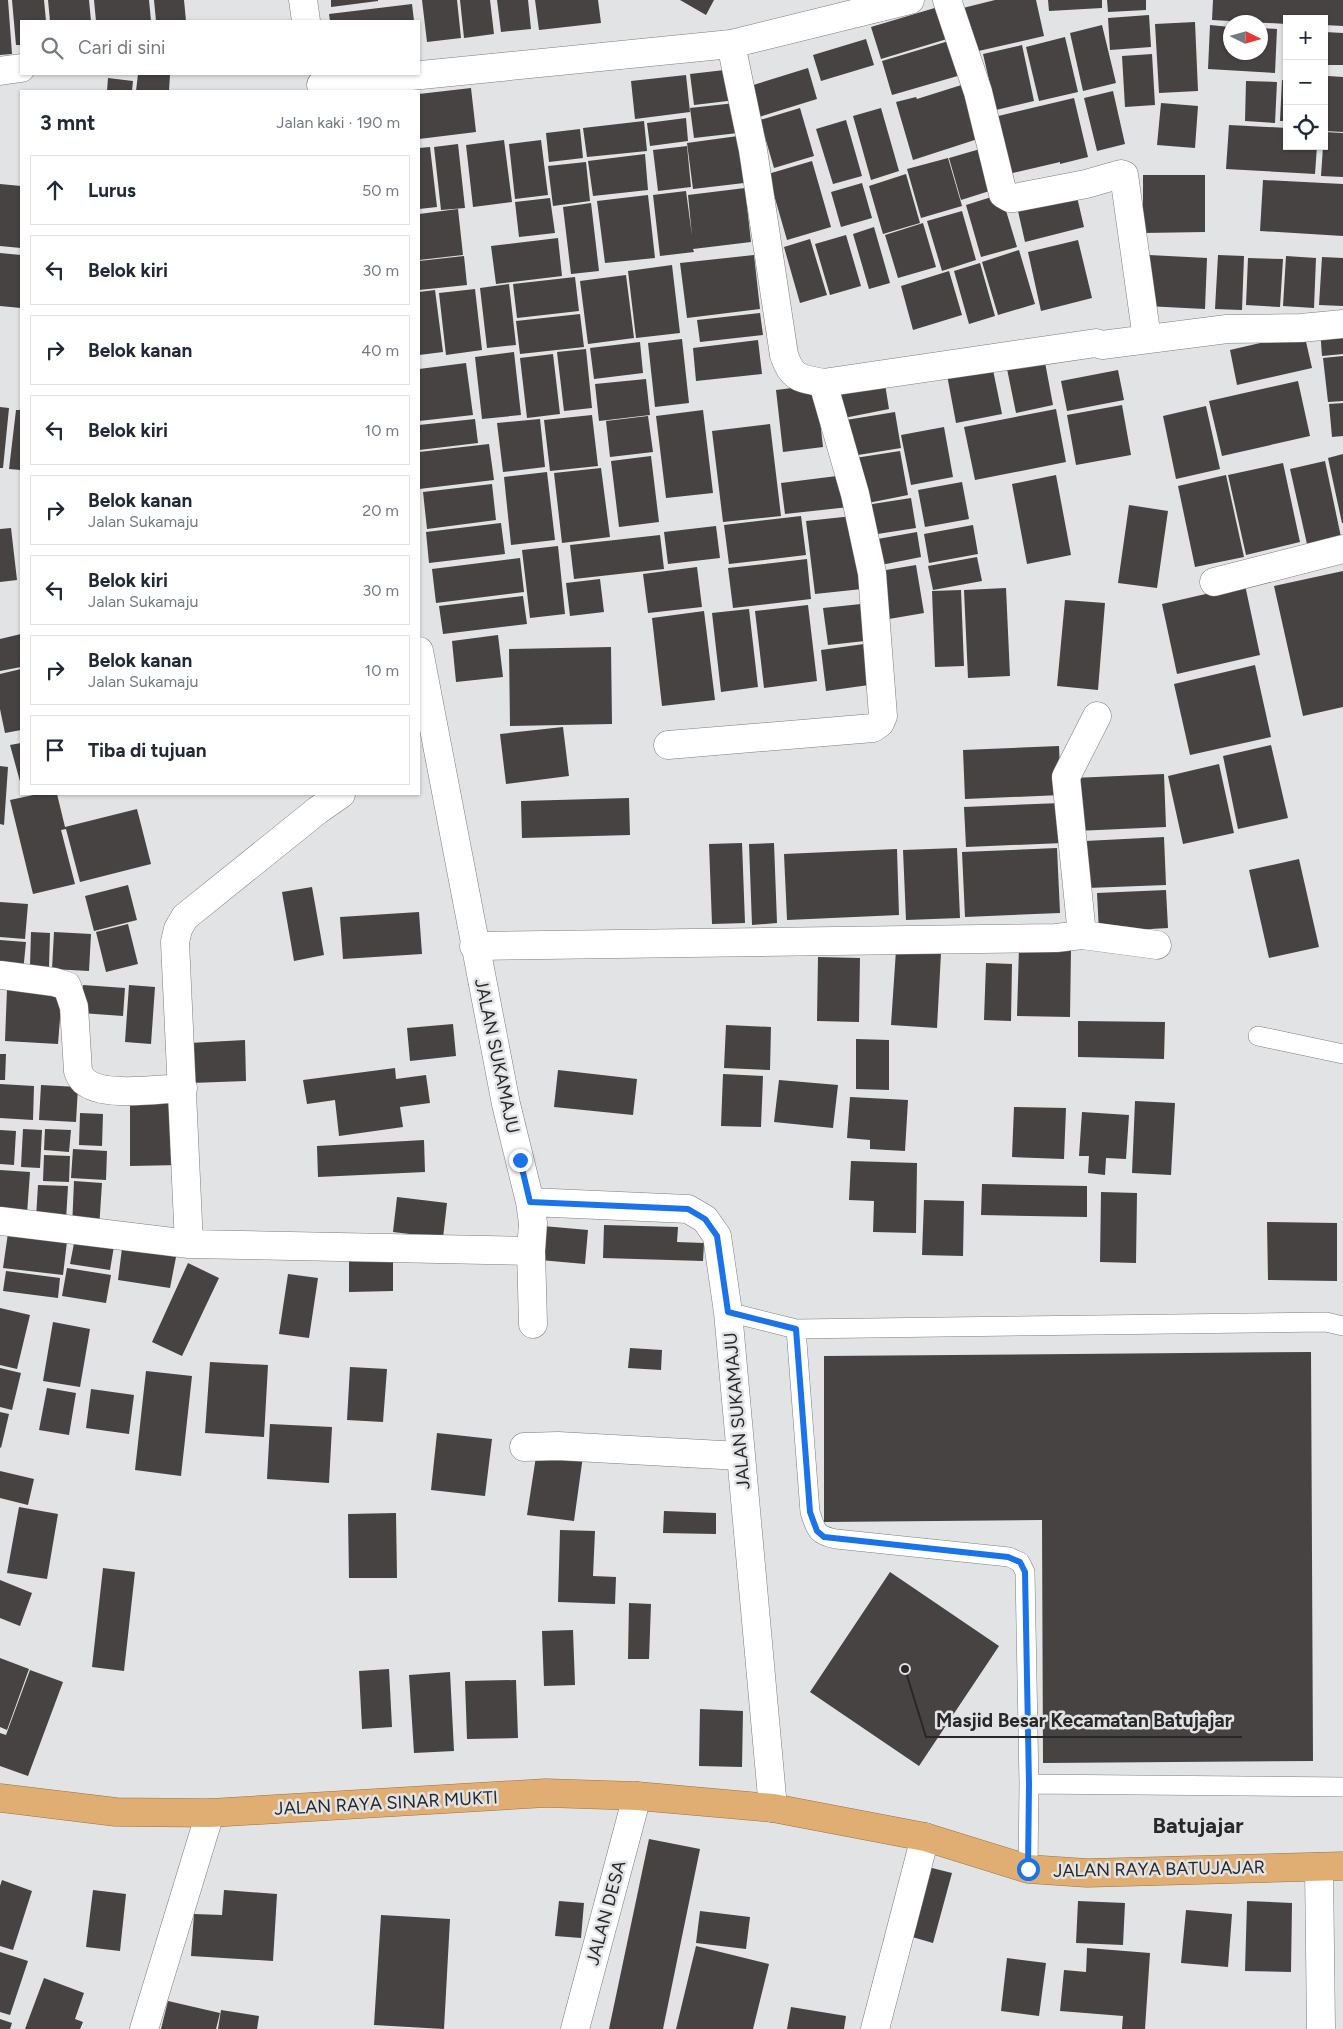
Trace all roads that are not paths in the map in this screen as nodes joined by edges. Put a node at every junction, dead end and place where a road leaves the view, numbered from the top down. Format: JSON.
{"nodes":[{"id":1,"x":302,"y":0,"type":"edge"},
{"id":2,"x":910,"y":0,"type":"edge"},
{"id":3,"x":947,"y":0,"type":"edge"},
{"id":4,"x":306,"y":20,"type":"edge"},
{"id":5,"x":731,"y":44,"type":"junction"},
{"id":6,"x":20,"y":68,"type":"edge"},
{"id":7,"x":0,"y":71,"type":"edge"},
{"id":8,"x":420,"y":74,"type":"edge"},
{"id":9,"x":405,"y":75,"type":"edge"},
{"id":10,"x":321,"y":83,"type":"edge"},
{"id":11,"x":1343,"y":324,"type":"edge"},
{"id":12,"x":1147,"y":339,"type":"junction"},
{"id":13,"x":823,"y":383,"type":"junction"},
{"id":14,"x":1343,"y":549,"type":"edge"},
{"id":15,"x":1214,"y":582,"type":"dead end"},
{"id":16,"x":420,"y":662,"type":"edge"},
{"id":17,"x":1097,"y":716,"type":"dead end"},
{"id":18,"x":668,"y":745,"type":"dead end"},
{"id":19,"x":430,"y":773,"type":"edge"},
{"id":20,"x":340,"y":795,"type":"edge"},
{"id":21,"x":1082,"y":936,"type":"junction"},
{"id":22,"x":1157,"y":945,"type":"dead end"},
{"id":23,"x":474,"y":946,"type":"junction"},
{"id":24,"x":0,"y":975,"type":"edge"},
{"id":25,"x":1258,"y":1036,"type":"dead end"},
{"id":26,"x":1343,"y":1054,"type":"edge"},
{"id":27,"x":183,"y":1088,"type":"junction"},
{"id":28,"x":530,"y":1202,"type":"junction"},
{"id":29,"x":0,"y":1221,"type":"edge"},
{"id":30,"x":190,"y":1244,"type":"junction"},
{"id":31,"x":532,"y":1251,"type":"junction"},
{"id":32,"x":728,"y":1312,"type":"junction"},
{"id":33,"x":533,"y":1324,"type":"dead end"},
{"id":34,"x":1343,"y":1326,"type":"edge"},
{"id":35,"x":796,"y":1329,"type":"junction"},
{"id":36,"x":524,"y":1447,"type":"dead end"},
{"id":37,"x":740,"y":1456,"type":"junction"},
{"id":38,"x":1029,"y":1784,"type":"junction"},
{"id":39,"x":1343,"y":1787,"type":"edge"},
{"id":40,"x":637,"y":1796,"type":"junction"},
{"id":41,"x":0,"y":1798,"type":"edge"},
{"id":42,"x":773,"y":1808,"type":"junction"},
{"id":43,"x":210,"y":1813,"type":"junction"},
{"id":44,"x":925,"y":1837,"type":"junction"},
{"id":45,"x":1331,"y":1866,"type":"edge"},
{"id":46,"x":1028,"y":1869,"type":"junction"},
{"id":47,"x":144,"y":2029,"type":"edge"},
{"id":48,"x":575,"y":2029,"type":"edge"},
{"id":49,"x":876,"y":2029,"type":"edge"},
{"id":50,"x":1321,"y":2029,"type":"edge"}],
"edges":[{"from":1,"to":4,"type":"street"},
{"from":2,"to":5,"type":"street"},
{"from":3,"to":12,"type":"street"},
{"from":5,"to":8,"type":"street"},
{"from":5,"to":13,"type":"street"},
{"from":6,"to":7,"type":"street"},
{"from":9,"to":10,"type":"street"},
{"from":11,"to":12,"type":"street"},
{"from":12,"to":13,"type":"street"},
{"from":13,"to":18,"type":"street"},
{"from":14,"to":15,"type":"street"},
{"from":16,"to":19,"type":"street","name":"JALAN SUKAMAJU"},
{"from":17,"to":21,"type":"street"},
{"from":19,"to":23,"type":"street","name":"JALAN SUKAMAJU"},
{"from":20,"to":27,"type":"street"},
{"from":21,"to":22,"type":"street"},
{"from":21,"to":23,"type":"street"},
{"from":23,"to":28,"type":"street","name":"JALAN SUKAMAJU"},
{"from":24,"to":27,"type":"street"},
{"from":25,"to":26,"type":"lane"},
{"from":27,"to":30,"type":"street"},
{"from":28,"to":31,"type":"street"},
{"from":28,"to":32,"type":"street","name":"JALAN SUKAMAJU"},
{"from":29,"to":30,"type":"street"},
{"from":30,"to":31,"type":"street"},
{"from":31,"to":33,"type":"street"},
{"from":32,"to":35,"type":"lane"},
{"from":32,"to":37,"type":"street","name":"JALAN SUKAMAJU"},
{"from":34,"to":35,"type":"lane"},
{"from":35,"to":38,"type":"lane"},
{"from":36,"to":37,"type":"street"},
{"from":37,"to":42,"type":"street","name":"JALAN SUKAMAJU"},
{"from":38,"to":39,"type":"lane"},
{"from":38,"to":46,"type":"lane"},
{"from":40,"to":42,"type":"highway","name":"JALAN RAYA SINAR MUKTI"},
{"from":40,"to":43,"type":"highway","name":"JALAN RAYA SINAR MUKTI"},
{"from":40,"to":48,"type":"street","name":"JALAN DESA"},
{"from":41,"to":43,"type":"highway","name":"JALAN RAYA SINAR MUKTI"},
{"from":42,"to":44,"type":"highway","name":"JALAN RAYA BATUJAJAR"},
{"from":43,"to":47,"type":"street"},
{"from":44,"to":46,"type":"highway","name":"JALAN RAYA BATUJAJAR"},
{"from":44,"to":49,"type":"street"},
{"from":45,"to":46,"type":"highway","name":"JALAN RAYA BATUJAJAR"},
{"from":45,"to":50,"type":"street"}]}
